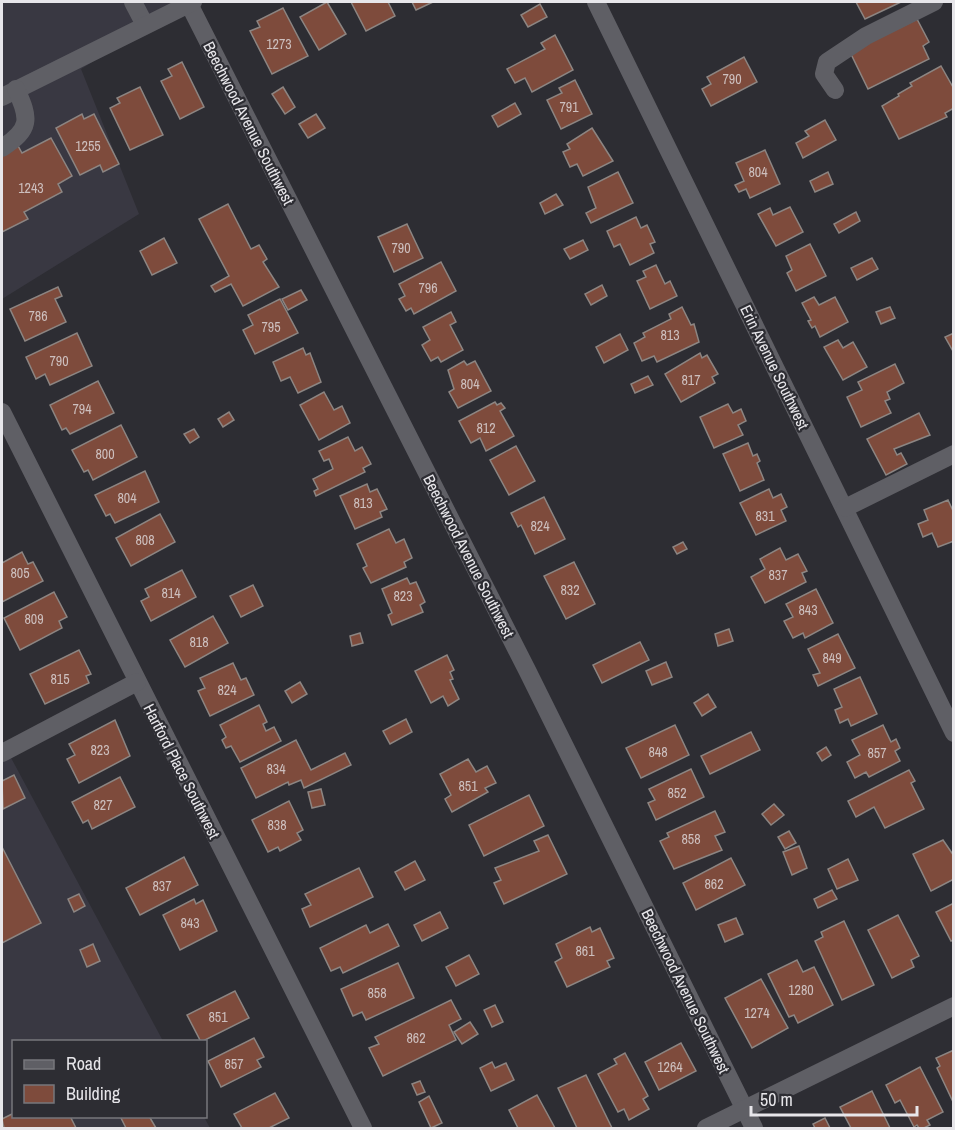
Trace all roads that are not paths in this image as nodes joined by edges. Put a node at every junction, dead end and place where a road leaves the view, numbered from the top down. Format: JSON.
{"nodes":[{"id":1,"x":133,"y":2,"type":"edge"},
{"id":2,"x":596,"y":2,"type":"edge"},
{"id":3,"x":934,"y":2,"type":"edge"},
{"id":4,"x":191,"y":3,"type":"edge"},
{"id":5,"x":145,"y":25,"type":"junction"},
{"id":6,"x":835,"y":90,"type":"dead end"},
{"id":7,"x":9,"y":93,"type":"edge"},
{"id":8,"x":2,"y":148,"type":"edge"},
{"id":9,"x":2,"y":412,"type":"edge"},
{"id":10,"x":954,"y":454,"type":"edge"},
{"id":11,"x":844,"y":508,"type":"junction"},
{"id":12,"x":138,"y":682,"type":"junction"},
{"id":13,"x":954,"y":733,"type":"edge"},
{"id":14,"x":2,"y":753,"type":"edge"},
{"id":15,"x":954,"y":1006,"type":"edge"},
{"id":16,"x":745,"y":1110,"type":"junction"},
{"id":17,"x":363,"y":1128,"type":"edge"},
{"id":18,"x":706,"y":1128,"type":"edge"},
{"id":19,"x":754,"y":1128,"type":"edge"}],
"edges":[{"from":1,"to":5,"type":"street"},
{"from":2,"to":11,"type":"street","name":"Erin Avenue Southwest"},
{"from":3,"to":6,"type":"street"},
{"from":4,"to":5,"type":"street"},
{"from":4,"to":16,"type":"street","name":"Beechwood Avenue Southwest"},
{"from":5,"to":7,"type":"street"},
{"from":7,"to":8,"type":"street"},
{"from":9,"to":12,"type":"street","name":"Hartford Place Southwest"},
{"from":10,"to":11,"type":"street"},
{"from":11,"to":13,"type":"street","name":"Erin Avenue Southwest"},
{"from":12,"to":14,"type":"street"},
{"from":12,"to":17,"type":"street","name":"Hartford Place Southwest"},
{"from":15,"to":16,"type":"street"},
{"from":16,"to":18,"type":"street"},
{"from":16,"to":19,"type":"street","name":"Beechwood Avenue Southwest"}]}
